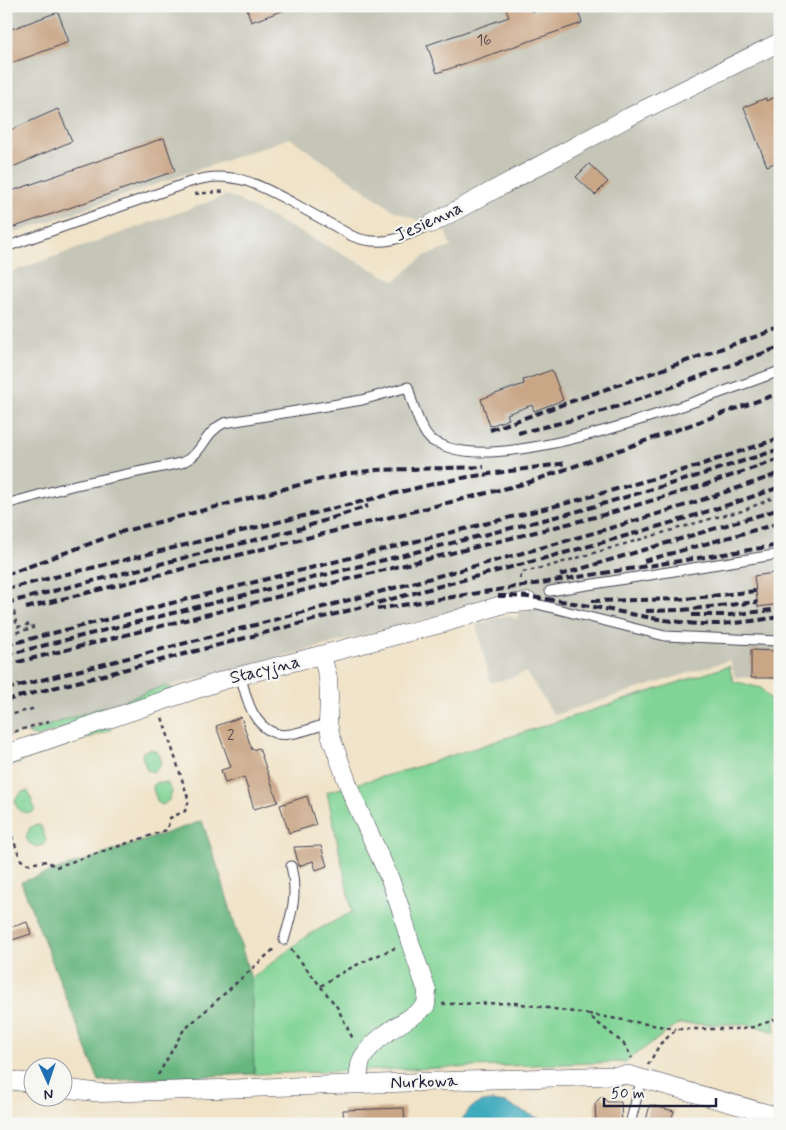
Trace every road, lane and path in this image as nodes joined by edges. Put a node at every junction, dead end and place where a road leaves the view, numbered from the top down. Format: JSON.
{"nodes":[{"id":1,"x":780,"y":42,"type":"edge"},
{"id":2,"x":431,"y":224,"type":"joint"},
{"id":3,"x":6,"y":246,"type":"edge"},
{"id":4,"x":780,"y":372,"type":"edge"},
{"id":5,"x":780,"y":495,"type":"edge"},
{"id":6,"x":6,"y":504,"type":"edge"},
{"id":7,"x":780,"y":554,"type":"edge"},
{"id":8,"x":520,"y":579,"type":"dead end"},
{"id":9,"x":550,"y":591,"type":"dead end"},
{"id":10,"x":529,"y":602,"type":"joint"},
{"id":11,"x":6,"y":614,"type":"edge"},
{"id":12,"x":6,"y":635,"type":"edge"},
{"id":13,"x":780,"y":640,"type":"edge"},
{"id":14,"x":322,"y":655,"type":"junction"},
{"id":15,"x":240,"y":677,"type":"junction"},
{"id":16,"x":36,"y":708,"type":"dead end"},
{"id":17,"x":6,"y":716,"type":"edge"},
{"id":18,"x":154,"y":719,"type":"dead end"},
{"id":19,"x":328,"y":723,"type":"junction"},
{"id":20,"x":6,"y":730,"type":"edge"},
{"id":21,"x":6,"y":734,"type":"edge"},
{"id":22,"x":6,"y":754,"type":"edge"},
{"id":23,"x":6,"y":821,"type":"edge"},
{"id":24,"x":291,"y":866,"type":"dead end"},
{"id":25,"x":284,"y":940,"type":"junction"},
{"id":26,"x":410,"y":942,"type":"junction"},
{"id":27,"x":320,"y":986,"type":"junction"},
{"id":28,"x":426,"y":1005,"type":"junction"},
{"id":29,"x":586,"y":1014,"type":"junction"},
{"id":30,"x":780,"y":1018,"type":"edge"},
{"id":31,"x":677,"y":1029,"type":"junction"},
{"id":32,"x":363,"y":1057,"type":"junction"},
{"id":33,"x":642,"y":1077,"type":"junction"},
{"id":34,"x":6,"y":1080,"type":"edge"},
{"id":35,"x":22,"y":1082,"type":"edge"},
{"id":36,"x":358,"y":1084,"type":"junction"},
{"id":37,"x":72,"y":1089,"type":"edge"},
{"id":38,"x":148,"y":1091,"type":"junction"},
{"id":39,"x":777,"y":1119,"type":"edge"},
{"id":40,"x":630,"y":1124,"type":"edge"}],
"edges":[{"from":1,"to":2,"type":"street","name":"Jesienna"},
{"from":2,"to":3,"type":"lane","name":"Jesienna"},
{"from":4,"to":6,"type":"lane"},
{"from":5,"to":8,"type":"path"},
{"from":7,"to":9,"type":"lane"},
{"from":10,"to":13,"type":"lane"},
{"from":10,"to":14,"type":"street","name":"Stacyjna"},
{"from":11,"to":12,"type":"path"},
{"from":14,"to":15,"type":"street","name":"Stacyjna"},
{"from":14,"to":19,"type":"street"},
{"from":15,"to":19,"type":"lane"},
{"from":15,"to":22,"type":"street","name":"Stacyjna"},
{"from":16,"to":17,"type":"path"},
{"from":18,"to":23,"type":"path"},
{"from":19,"to":26,"type":"street"},
{"from":20,"to":21,"type":"path"},
{"from":24,"to":25,"type":"lane"},
{"from":25,"to":27,"type":"path"},
{"from":25,"to":38,"type":"path"},
{"from":26,"to":27,"type":"path"},
{"from":26,"to":28,"type":"street"},
{"from":27,"to":32,"type":"path"},
{"from":28,"to":29,"type":"path"},
{"from":28,"to":32,"type":"street"},
{"from":29,"to":31,"type":"path"},
{"from":29,"to":33,"type":"path"},
{"from":30,"to":31,"type":"path"},
{"from":31,"to":33,"type":"path"},
{"from":32,"to":36,"type":"street"},
{"from":33,"to":36,"type":"street","name":"Nurkowa"},
{"from":33,"to":39,"type":"street","name":"Nurkowa"},
{"from":33,"to":40,"type":"lane"},
{"from":34,"to":35,"type":"street"},
{"from":36,"to":38,"type":"street","name":"Nurkowa"},
{"from":37,"to":38,"type":"street","name":"Nurkowa"}]}
